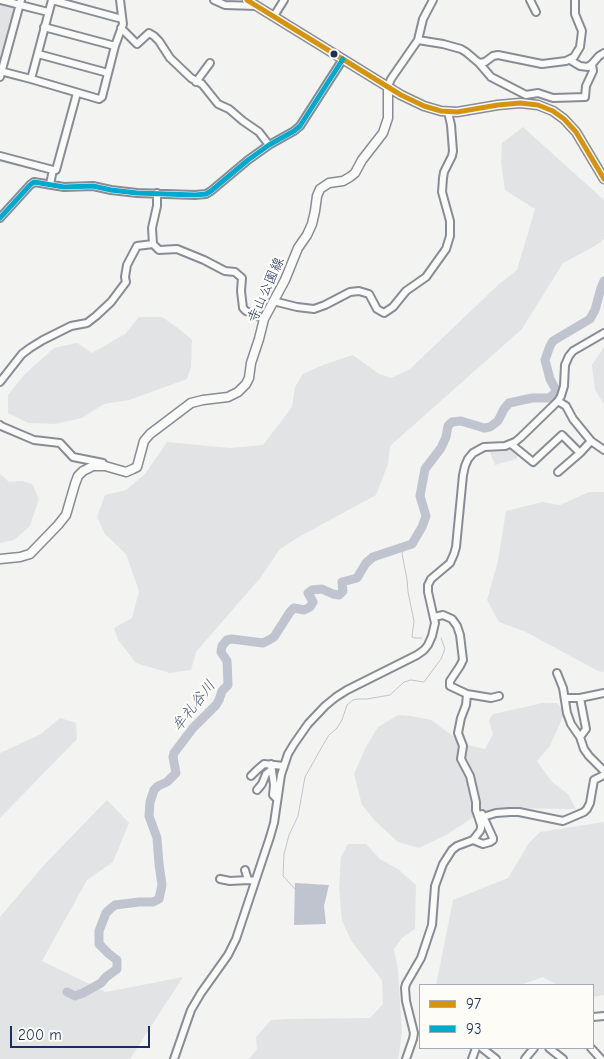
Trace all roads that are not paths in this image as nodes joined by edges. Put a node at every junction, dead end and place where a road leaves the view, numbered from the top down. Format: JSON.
{"nodes":[{"id":1,"x":1,"y":0,"type":"edge"},
{"id":2,"x":52,"y":0,"type":"edge"},
{"id":3,"x":120,"y":0,"type":"edge"},
{"id":4,"x":214,"y":0,"type":"edge"},
{"id":5,"x":247,"y":0,"type":"edge"},
{"id":6,"x":284,"y":0,"type":"edge"},
{"id":7,"x":433,"y":0,"type":"edge"},
{"id":8,"x":530,"y":0,"type":"edge"},
{"id":9,"x":575,"y":0,"type":"edge"},
{"id":10,"x":20,"y":2,"type":"edge"},
{"id":11,"x":257,"y":6,"type":"junction"},
{"id":12,"x":48,"y":12,"type":"junction"},
{"id":13,"x":536,"y":12,"type":"dead end"},
{"id":14,"x":274,"y":16,"type":"junction"},
{"id":15,"x":122,"y":19,"type":"junction"},
{"id":16,"x":44,"y":27,"type":"junction"},
{"id":17,"x":121,"y":28,"type":"junction"},
{"id":18,"x":418,"y":40,"type":"junction"},
{"id":19,"x":115,"y":46,"type":"junction"},
{"id":20,"x":604,"y":53,"type":"edge"},
{"id":21,"x":38,"y":54,"type":"junction"},
{"id":22,"x":343,"y":59,"type":"junction"},
{"id":23,"x":570,"y":60,"type":"junction"},
{"id":24,"x":479,"y":63,"type":"junction"},
{"id":25,"x":210,"y":64,"type":"dead end"},
{"id":26,"x":592,"y":64,"type":"junction"},
{"id":27,"x":0,"y":73,"type":"edge"},
{"id":28,"x":108,"y":73,"type":"junction"},
{"id":29,"x":31,"y":79,"type":"junction"},
{"id":30,"x":196,"y":82,"type":"junction"},
{"id":31,"x":388,"y":86,"type":"junction"},
{"id":32,"x":77,"y":93,"type":"junction"},
{"id":33,"x":448,"y":112,"type":"junction"},
{"id":34,"x":269,"y":145,"type":"junction"},
{"id":35,"x":0,"y":156,"type":"edge"},
{"id":36,"x":53,"y":170,"type":"junction"},
{"id":37,"x":604,"y":179,"type":"edge"},
{"id":38,"x":50,"y":184,"type":"junction"},
{"id":39,"x":157,"y":193,"type":"junction"},
{"id":40,"x":0,"y":218,"type":"edge"},
{"id":41,"x":153,"y":244,"type":"junction"},
{"id":42,"x":274,"y":301,"type":"junction"},
{"id":43,"x":264,"y":319,"type":"junction"},
{"id":44,"x":604,"y":333,"type":"edge"},
{"id":45,"x":0,"y":382,"type":"edge"},
{"id":46,"x":558,"y":401,"type":"junction"},
{"id":47,"x":0,"y":426,"type":"edge"},
{"id":48,"x":591,"y":440,"type":"junction"},
{"id":49,"x":511,"y":444,"type":"junction"},
{"id":50,"x":604,"y":450,"type":"edge"},
{"id":51,"x":580,"y":453,"type":"junction"},
{"id":52,"x":105,"y":466,"type":"junction"},
{"id":53,"x":558,"y":472,"type":"dead end"},
{"id":54,"x":0,"y":559,"type":"edge"},
{"id":55,"x":434,"y":617,"type":"junction"},
{"id":56,"x":557,"y":673,"type":"dead end"},
{"id":57,"x":604,"y":692,"type":"edge"},
{"id":58,"x":467,"y":694,"type":"junction"},
{"id":59,"x":499,"y":696,"type":"dead end"},
{"id":60,"x":565,"y":698,"type":"junction"},
{"id":61,"x":580,"y":698,"type":"junction"},
{"id":62,"x":580,"y":737,"type":"junction"},
{"id":63,"x":595,"y":762,"type":"junction"},
{"id":64,"x":604,"y":763,"type":"edge"},
{"id":65,"x":284,"y":766,"type":"junction"},
{"id":66,"x":271,"y":767,"type":"junction"},
{"id":67,"x":604,"y":771,"type":"edge"},
{"id":68,"x":604,"y":775,"type":"edge"},
{"id":69,"x":251,"y":776,"type":"dead end"},
{"id":70,"x":257,"y":790,"type":"dead end"},
{"id":71,"x":277,"y":799,"type":"junction"},
{"id":72,"x":476,"y":802,"type":"junction"},
{"id":73,"x":483,"y":817,"type":"junction"},
{"id":74,"x":473,"y":840,"type":"junction"},
{"id":75,"x":245,"y":870,"type":"dead end"},
{"id":76,"x":220,"y":879,"type":"dead end"},
{"id":77,"x":248,"y":880,"type":"junction"},
{"id":78,"x":256,"y":881,"type":"junction"},
{"id":79,"x":483,"y":1049,"type":"edge"},
{"id":80,"x":533,"y":1049,"type":"edge"},
{"id":81,"x":550,"y":1049,"type":"edge"},
{"id":82,"x":592,"y":1049,"type":"edge"},
{"id":83,"x":174,"y":1059,"type":"edge"},
{"id":84,"x":406,"y":1059,"type":"edge"},
{"id":85,"x":496,"y":1059,"type":"edge"},
{"id":86,"x":525,"y":1059,"type":"edge"},
{"id":87,"x":563,"y":1059,"type":"edge"},
{"id":88,"x":603,"y":1059,"type":"edge"}],
"edges":[{"from":1,"to":10,"type":"street"},
{"from":2,"to":12,"type":"street"},
{"from":2,"to":15,"type":"street"},
{"from":3,"to":15,"type":"street"},
{"from":4,"to":11,"type":"street"},
{"from":5,"to":11,"type":"main road"},
{"from":6,"to":14,"type":"street"},
{"from":7,"to":18,"type":"street"},
{"from":8,"to":13,"type":"street"},
{"from":9,"to":23,"type":"street"},
{"from":10,"to":12,"type":"street"},
{"from":10,"to":27,"type":"street"},
{"from":11,"to":14,"type":"main road"},
{"from":12,"to":16,"type":"street"},
{"from":14,"to":22,"type":"main road"},
{"from":15,"to":17,"type":"street"},
{"from":16,"to":19,"type":"street"},
{"from":16,"to":21,"type":"street"},
{"from":17,"to":19,"type":"street"},
{"from":17,"to":30,"type":"street"},
{"from":18,"to":24,"type":"street"},
{"from":18,"to":31,"type":"street"},
{"from":19,"to":28,"type":"street"},
{"from":20,"to":26,"type":"street"},
{"from":21,"to":28,"type":"street"},
{"from":21,"to":29,"type":"street"},
{"from":22,"to":31,"type":"main road"},
{"from":22,"to":34,"type":"street"},
{"from":23,"to":24,"type":"street"},
{"from":23,"to":26,"type":"street"},
{"from":24,"to":26,"type":"street"},
{"from":25,"to":30,"type":"street"},
{"from":27,"to":29,"type":"street"},
{"from":28,"to":32,"type":"street"},
{"from":29,"to":32,"type":"street"},
{"from":30,"to":34,"type":"street"},
{"from":31,"to":33,"type":"main road"},
{"from":31,"to":42,"type":"main road","name":"寺山公園線"},
{"from":32,"to":36,"type":"street"},
{"from":33,"to":37,"type":"main road"},
{"from":33,"to":42,"type":"street"},
{"from":34,"to":39,"type":"street"},
{"from":35,"to":36,"type":"street"},
{"from":36,"to":38,"type":"street"},
{"from":38,"to":39,"type":"street"},
{"from":38,"to":40,"type":"street"},
{"from":39,"to":41,"type":"street"},
{"from":41,"to":43,"type":"street"},
{"from":41,"to":45,"type":"street"},
{"from":42,"to":43,"type":"main road","name":"寺山公園線"},
{"from":43,"to":52,"type":"main road","name":"寺山公園線"},
{"from":44,"to":46,"type":"street"},
{"from":46,"to":48,"type":"street"},
{"from":46,"to":49,"type":"street"},
{"from":47,"to":52,"type":"street"},
{"from":48,"to":50,"type":"street"},
{"from":48,"to":51,"type":"street"},
{"from":49,"to":51,"type":"street"},
{"from":49,"to":55,"type":"street"},
{"from":51,"to":53,"type":"street"},
{"from":52,"to":54,"type":"main road","name":"寺山公園線"},
{"from":55,"to":58,"type":"street"},
{"from":55,"to":65,"type":"street"},
{"from":56,"to":60,"type":"street"},
{"from":57,"to":61,"type":"street"},
{"from":58,"to":59,"type":"street"},
{"from":58,"to":72,"type":"street"},
{"from":60,"to":61,"type":"street"},
{"from":60,"to":62,"type":"street"},
{"from":61,"to":62,"type":"street"},
{"from":62,"to":63,"type":"street"},
{"from":63,"to":64,"type":"street"},
{"from":63,"to":67,"type":"street"},
{"from":65,"to":66,"type":"street"},
{"from":65,"to":71,"type":"street"},
{"from":66,"to":69,"type":"street"},
{"from":66,"to":70,"type":"street"},
{"from":66,"to":71,"type":"street"},
{"from":68,"to":73,"type":"street"},
{"from":71,"to":78,"type":"street"},
{"from":72,"to":73,"type":"street"},
{"from":72,"to":74,"type":"street"},
{"from":73,"to":74,"type":"street"},
{"from":74,"to":84,"type":"street"},
{"from":75,"to":77,"type":"street"},
{"from":76,"to":77,"type":"street"},
{"from":77,"to":78,"type":"street"},
{"from":78,"to":83,"type":"street"},
{"from":79,"to":85,"type":"street"},
{"from":80,"to":86,"type":"street"},
{"from":81,"to":87,"type":"street"},
{"from":82,"to":88,"type":"street"}]}
